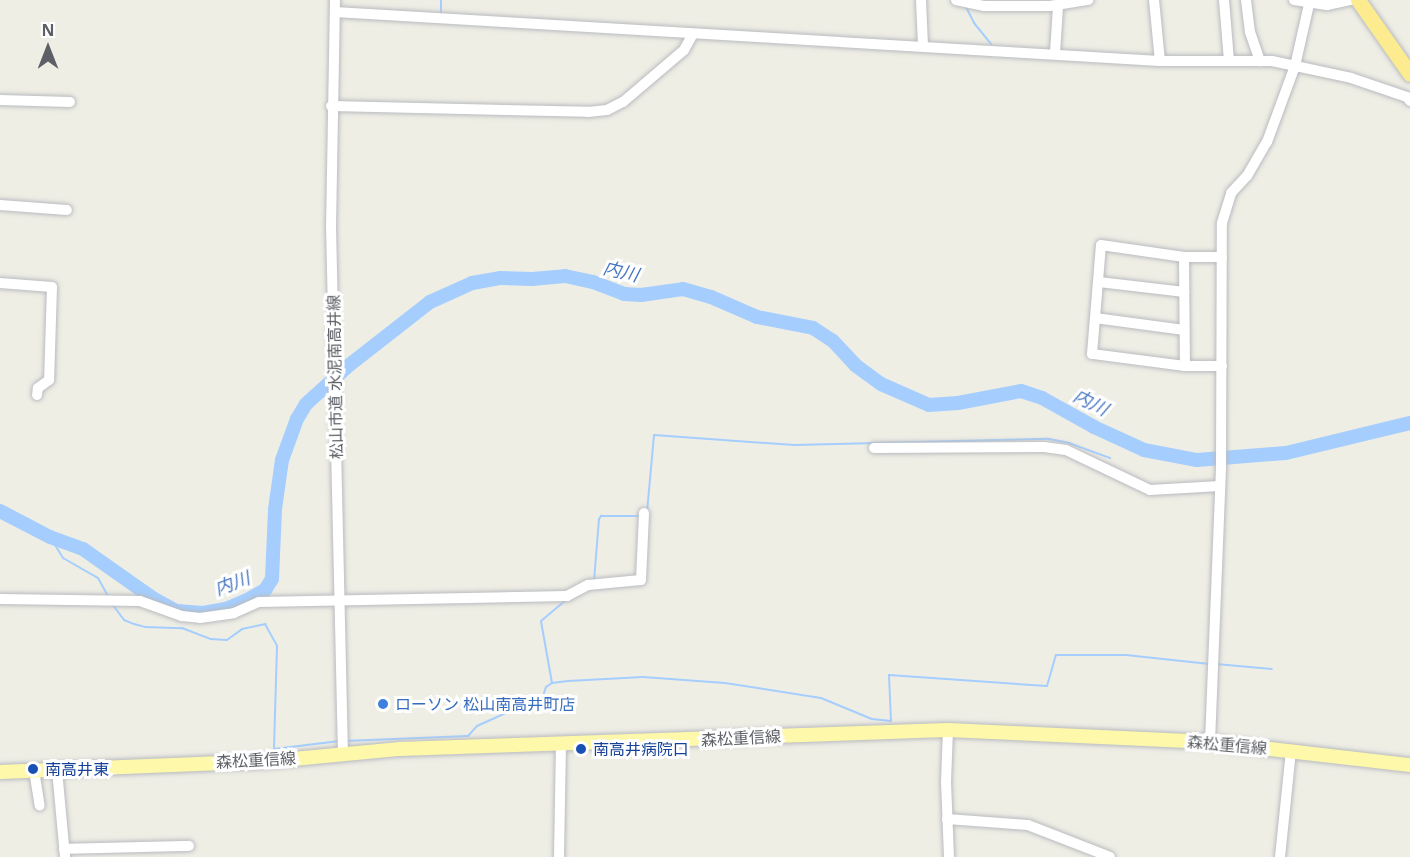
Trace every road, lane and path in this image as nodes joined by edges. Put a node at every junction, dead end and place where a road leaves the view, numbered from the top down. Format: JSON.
{"nodes":[{"id":1,"x":335,"y":0,"type":"edge"},
{"id":2,"x":921,"y":0,"type":"edge"},
{"id":3,"x":956,"y":0,"type":"edge"},
{"id":4,"x":1089,"y":0,"type":"edge"},
{"id":5,"x":1154,"y":0,"type":"edge"},
{"id":6,"x":1224,"y":0,"type":"edge"},
{"id":7,"x":1246,"y":0,"type":"edge"},
{"id":8,"x":1294,"y":0,"type":"edge"},
{"id":9,"x":1352,"y":0,"type":"edge"},
{"id":10,"x":1358,"y":0,"type":"edge"},
{"id":11,"x":1368,"y":0,"type":"edge"},
{"id":12,"x":1310,"y":2,"type":"edge"},
{"id":13,"x":1059,"y":6,"type":"junction"},
{"id":14,"x":335,"y":12,"type":"junction"},
{"id":15,"x":693,"y":34,"type":"junction"},
{"id":16,"x":923,"y":46,"type":"junction"},
{"id":17,"x":1055,"y":53,"type":"junction"},
{"id":18,"x":1410,"y":58,"type":"edge"},
{"id":19,"x":1160,"y":61,"type":"junction"},
{"id":20,"x":1260,"y":61,"type":"junction"},
{"id":21,"x":1229,"y":62,"type":"junction"},
{"id":22,"x":1295,"y":66,"type":"junction"},
{"id":23,"x":1410,"y":74,"type":"edge"},
{"id":24,"x":0,"y":100,"type":"edge"},
{"id":25,"x":1410,"y":101,"type":"edge"},
{"id":26,"x":70,"y":102,"type":"dead end"},
{"id":27,"x":331,"y":106,"type":"junction"},
{"id":28,"x":0,"y":206,"type":"edge"},
{"id":29,"x":67,"y":210,"type":"dead end"},
{"id":30,"x":1222,"y":256,"type":"junction"},
{"id":31,"x":1184,"y":257,"type":"junction"},
{"id":32,"x":1099,"y":282,"type":"junction"},
{"id":33,"x":0,"y":283,"type":"edge"},
{"id":34,"x":1184,"y":292,"type":"junction"},
{"id":35,"x":1095,"y":318,"type":"junction"},
{"id":36,"x":1185,"y":330,"type":"junction"},
{"id":37,"x":1185,"y":366,"type":"junction"},
{"id":38,"x":1222,"y":366,"type":"junction"},
{"id":39,"x":37,"y":395,"type":"dead end"},
{"id":40,"x":874,"y":448,"type":"dead end"},
{"id":41,"x":1220,"y":486,"type":"junction"},
{"id":42,"x":644,"y":513,"type":"dead end"},
{"id":43,"x":0,"y":599,"type":"edge"},
{"id":44,"x":341,"y":602,"type":"junction"},
{"id":45,"x":948,"y":730,"type":"junction"},
{"id":46,"x":1210,"y":742,"type":"junction"},
{"id":47,"x":561,"y":744,"type":"junction"},
{"id":48,"x":1291,"y":751,"type":"junction"},
{"id":49,"x":344,"y":754,"type":"junction"},
{"id":50,"x":1410,"y":765,"type":"edge"},
{"id":51,"x":57,"y":770,"type":"junction"},
{"id":52,"x":34,"y":771,"type":"junction"},
{"id":53,"x":0,"y":772,"type":"edge"},
{"id":54,"x":40,"y":806,"type":"dead end"},
{"id":55,"x":948,"y":819,"type":"junction"},
{"id":56,"x":189,"y":846,"type":"dead end"},
{"id":57,"x":64,"y":853,"type":"edge"},
{"id":58,"x":558,"y":857,"type":"edge"},
{"id":59,"x":949,"y":857,"type":"edge"},
{"id":60,"x":1110,"y":857,"type":"edge"},
{"id":61,"x":1280,"y":857,"type":"edge"}],
"edges":[{"from":1,"to":14,"type":"street","name":"松山市道 水泥南高井線"},
{"from":2,"to":16,"type":"street"},
{"from":3,"to":13,"type":"street"},
{"from":4,"to":13,"type":"street"},
{"from":5,"to":19,"type":"street"},
{"from":6,"to":21,"type":"street"},
{"from":7,"to":20,"type":"street"},
{"from":8,"to":12,"type":"street"},
{"from":9,"to":12,"type":"street"},
{"from":10,"to":23,"type":"highway"},
{"from":11,"to":18,"type":"highway"},
{"from":12,"to":22,"type":"street"},
{"from":13,"to":17,"type":"street"},
{"from":14,"to":15,"type":"street"},
{"from":14,"to":27,"type":"street","name":"松山市道 水泥南高井線"},
{"from":15,"to":16,"type":"street"},
{"from":15,"to":27,"type":"street"},
{"from":16,"to":17,"type":"street"},
{"from":17,"to":19,"type":"street"},
{"from":19,"to":21,"type":"street"},
{"from":20,"to":21,"type":"street"},
{"from":20,"to":22,"type":"street"},
{"from":22,"to":25,"type":"street"},
{"from":22,"to":30,"type":"street"},
{"from":24,"to":26,"type":"street"},
{"from":27,"to":44,"type":"street","name":"松山市道 水泥南高井線"},
{"from":28,"to":29,"type":"street"},
{"from":30,"to":31,"type":"street"},
{"from":30,"to":38,"type":"street"},
{"from":31,"to":32,"type":"street"},
{"from":31,"to":34,"type":"street"},
{"from":32,"to":34,"type":"street"},
{"from":32,"to":35,"type":"street"},
{"from":33,"to":39,"type":"street"},
{"from":34,"to":36,"type":"street"},
{"from":35,"to":36,"type":"street"},
{"from":35,"to":37,"type":"street"},
{"from":36,"to":37,"type":"street"},
{"from":37,"to":38,"type":"street"},
{"from":38,"to":41,"type":"street"},
{"from":40,"to":41,"type":"street"},
{"from":41,"to":46,"type":"street"},
{"from":42,"to":44,"type":"street"},
{"from":43,"to":44,"type":"street"},
{"from":44,"to":49,"type":"street","name":"松山市道 水泥南高井線"},
{"from":45,"to":46,"type":"main road","name":"森松重信線"},
{"from":45,"to":47,"type":"main road","name":"森松重信線"},
{"from":45,"to":55,"type":"street"},
{"from":46,"to":48,"type":"main road","name":"森松重信線"},
{"from":47,"to":49,"type":"main road","name":"森松重信線"},
{"from":47,"to":58,"type":"street"},
{"from":48,"to":50,"type":"main road","name":"森松重信線"},
{"from":48,"to":61,"type":"street"},
{"from":49,"to":51,"type":"main road","name":"森松重信線"},
{"from":51,"to":52,"type":"main road","name":"森松重信線"},
{"from":51,"to":57,"type":"street"},
{"from":52,"to":53,"type":"main road","name":"森松重信線"},
{"from":52,"to":54,"type":"street"},
{"from":55,"to":59,"type":"street"},
{"from":55,"to":60,"type":"street"},
{"from":56,"to":57,"type":"street"}]}
